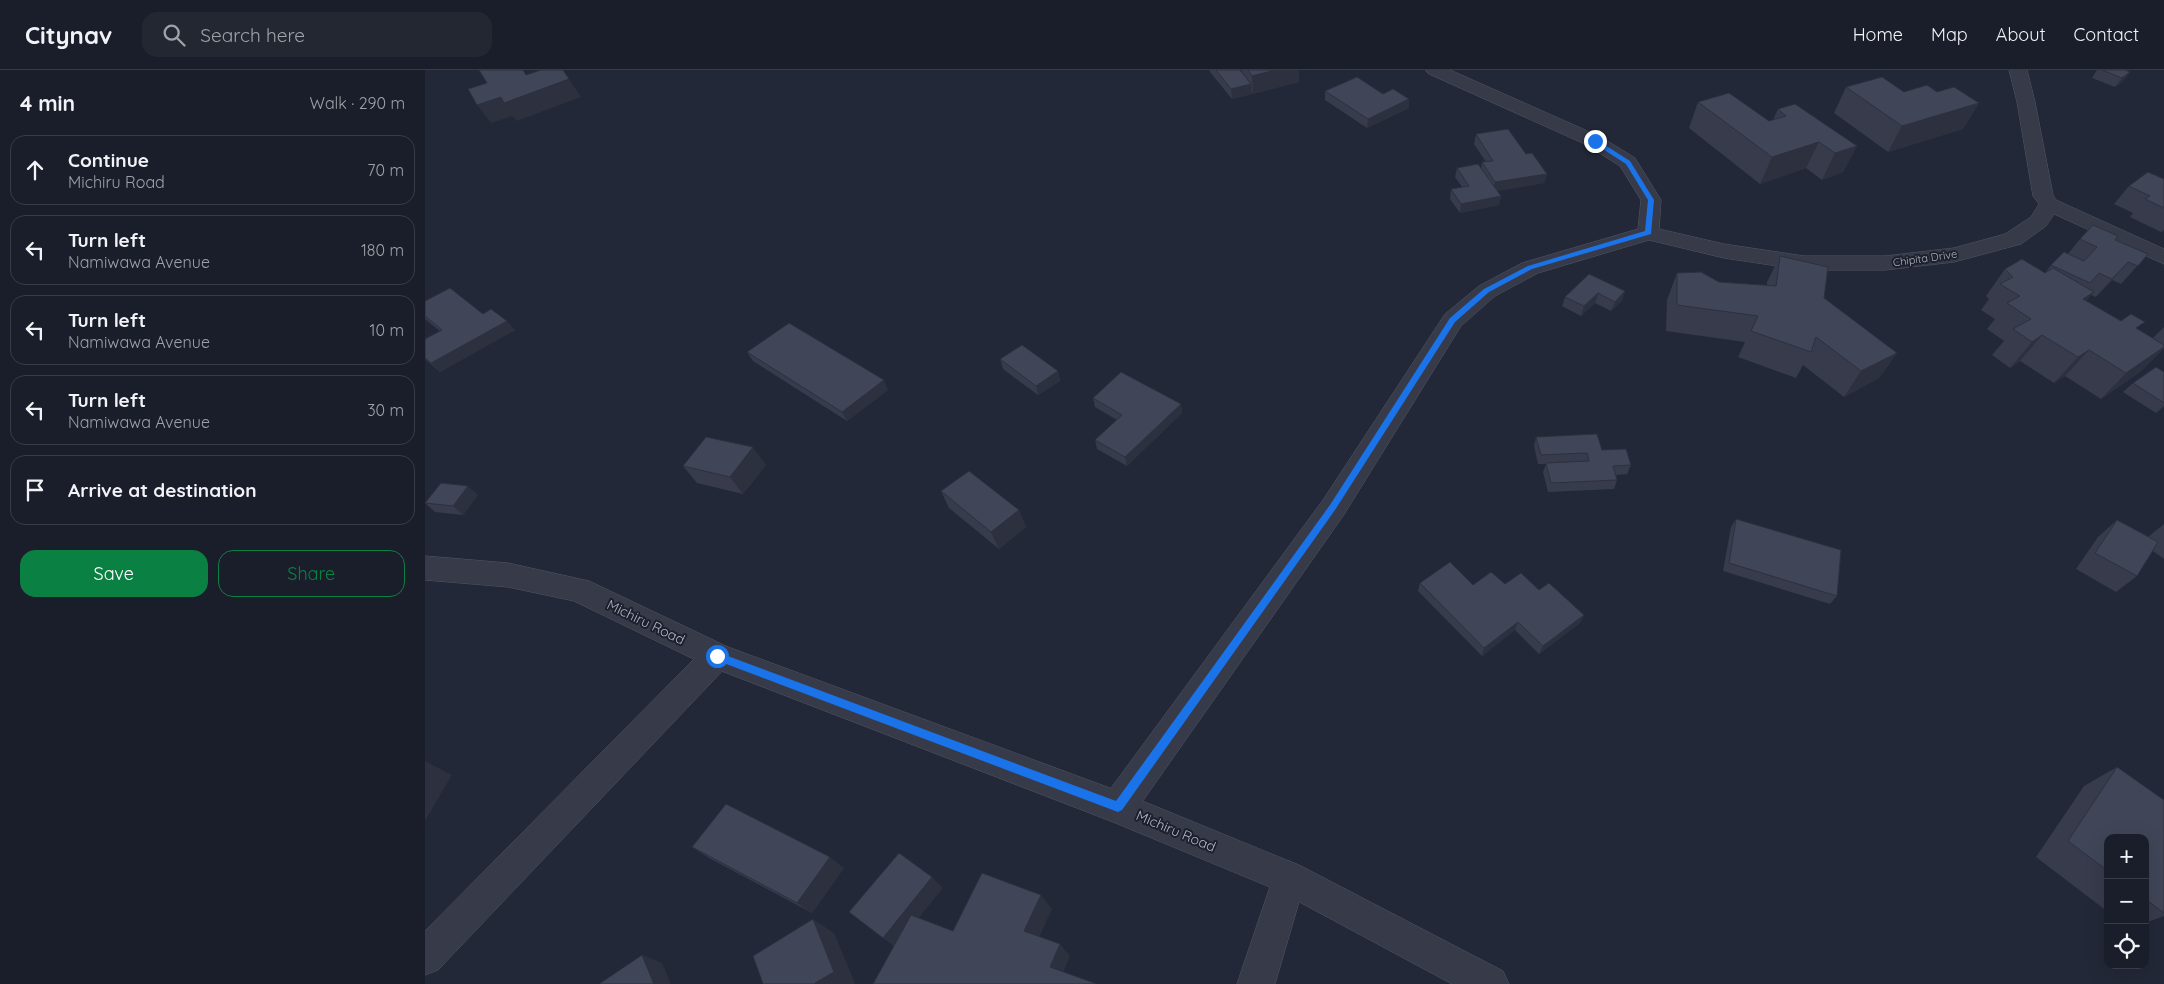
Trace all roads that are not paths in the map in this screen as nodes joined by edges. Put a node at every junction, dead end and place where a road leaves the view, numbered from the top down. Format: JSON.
{"nodes":[{"id":1,"x":1435,"y":70,"type":"edge"},
{"id":2,"x":2018,"y":70,"type":"edge"},
{"id":3,"x":2049,"y":204,"type":"junction"},
{"id":4,"x":1648,"y":232,"type":"junction"},
{"id":5,"x":2164,"y":257,"type":"edge"},
{"id":6,"x":425,"y":568,"type":"edge"},
{"id":7,"x":717,"y":656,"type":"junction"},
{"id":8,"x":1118,"y":807,"type":"junction"},
{"id":9,"x":1289,"y":878,"type":"junction"},
{"id":10,"x":425,"y":957,"type":"edge"},
{"id":11,"x":1256,"y":984,"type":"edge"},
{"id":12,"x":1490,"y":984,"type":"edge"}],
"edges":[{"from":1,"to":4,"type":"street"},
{"from":2,"to":3,"type":"street"},
{"from":3,"to":4,"type":"street","name":"Chipita Drive"},
{"from":3,"to":5,"type":"street"},
{"from":4,"to":8,"type":"street"},
{"from":6,"to":7,"type":"street","name":"Michiru Road"},
{"from":7,"to":8,"type":"street","name":"Michiru Road"},
{"from":7,"to":10,"type":"street"},
{"from":8,"to":9,"type":"street","name":"Michiru Road"},
{"from":9,"to":11,"type":"street"},
{"from":9,"to":12,"type":"street","name":"Michiru Road"}]}
